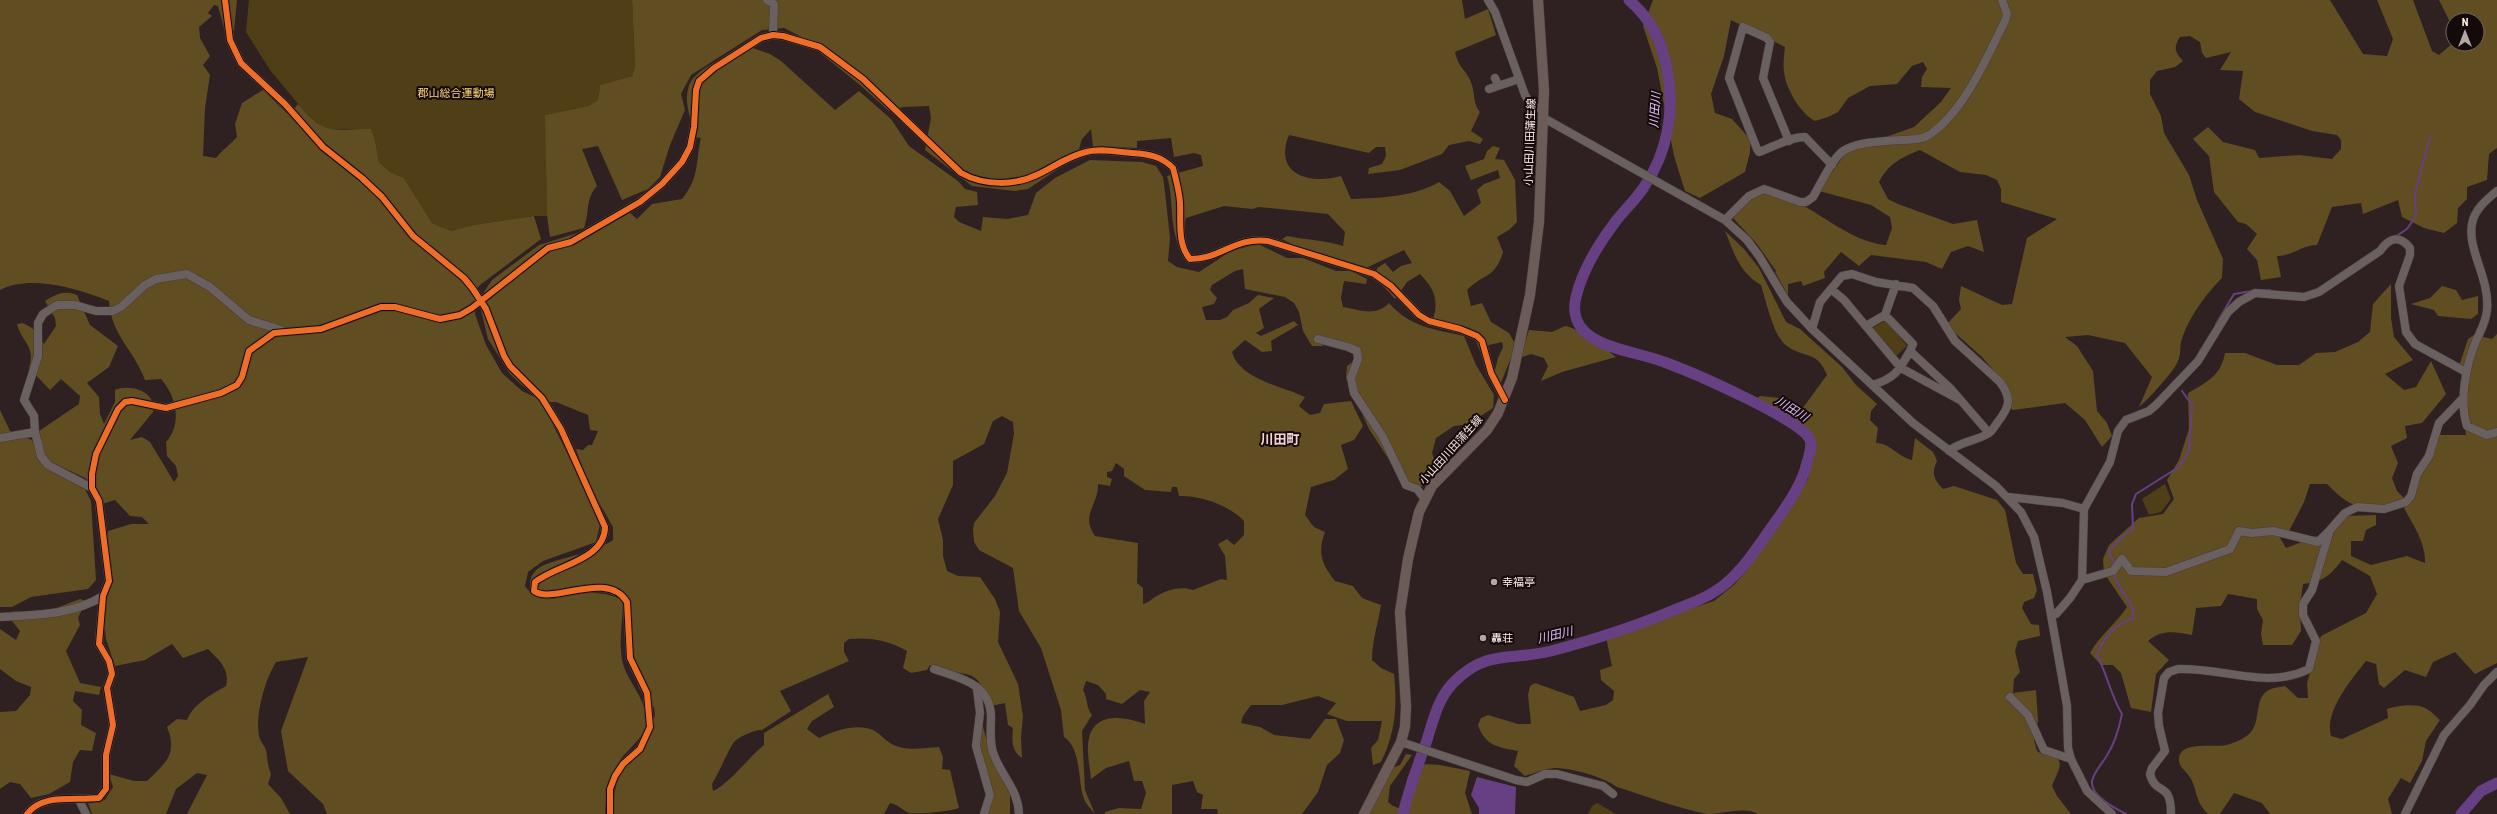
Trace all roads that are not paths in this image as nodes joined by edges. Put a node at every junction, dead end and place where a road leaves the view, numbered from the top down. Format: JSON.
{"nodes":[{"id":1,"x":226,"y":0,"type":"edge"},
{"id":2,"x":767,"y":0,"type":"edge"},
{"id":3,"x":1488,"y":0,"type":"edge"},
{"id":4,"x":1538,"y":0,"type":"edge"},
{"id":5,"x":2002,"y":0,"type":"edge"},
{"id":6,"x":773,"y":35,"type":"junction"},
{"id":7,"x":1519,"y":79,"type":"junction"},
{"id":8,"x":1489,"y":89,"type":"dead end"},
{"id":9,"x":1543,"y":114,"type":"junction"},
{"id":10,"x":1789,"y":141,"type":"junction"},
{"id":11,"x":1832,"y":165,"type":"junction"},
{"id":12,"x":2497,"y":191,"type":"edge"},
{"id":13,"x":1725,"y":220,"type":"junction"},
{"id":14,"x":1896,"y":284,"type":"junction"},
{"id":15,"x":1831,"y":289,"type":"junction"},
{"id":16,"x":481,"y":302,"type":"junction"},
{"id":17,"x":1885,"y":315,"type":"junction"},
{"id":18,"x":1866,"y":326,"type":"junction"},
{"id":19,"x":1812,"y":329,"type":"junction"},
{"id":20,"x":288,"y":332,"type":"junction"},
{"id":21,"x":1318,"y":339,"type":"dead end"},
{"id":22,"x":1910,"y":351,"type":"junction"},
{"id":23,"x":1901,"y":368,"type":"junction"},
{"id":24,"x":2466,"y":372,"type":"junction"},
{"id":25,"x":1872,"y":385,"type":"junction"},
{"id":26,"x":2463,"y":398,"type":"junction"},
{"id":27,"x":1505,"y":400,"type":"junction"},
{"id":28,"x":1960,"y":400,"type":"junction"},
{"id":29,"x":35,"y":432,"type":"junction"},
{"id":30,"x":2497,"y":432,"type":"edge"},
{"id":31,"x":1989,"y":433,"type":"junction"},
{"id":32,"x":0,"y":438,"type":"edge"},
{"id":33,"x":1949,"y":451,"type":"junction"},
{"id":34,"x":92,"y":488,"type":"junction"},
{"id":35,"x":2008,"y":497,"type":"junction"},
{"id":36,"x":1424,"y":498,"type":"junction"},
{"id":37,"x":2084,"y":509,"type":"junction"},
{"id":38,"x":2330,"y":530,"type":"junction"},
{"id":39,"x":2082,"y":580,"type":"junction"},
{"id":40,"x":103,"y":596,"type":"junction"},
{"id":41,"x":2051,"y":615,"type":"junction"},
{"id":42,"x":0,"y":617,"type":"edge"},
{"id":43,"x":934,"y":669,"type":"dead end"},
{"id":44,"x":2497,"y":672,"type":"edge"},
{"id":45,"x":976,"y":684,"type":"junction"},
{"id":46,"x":2010,"y":697,"type":"dead end"},
{"id":47,"x":1404,"y":743,"type":"junction"},
{"id":48,"x":2071,"y":759,"type":"junction"},
{"id":49,"x":1613,"y":794,"type":"dead end"},
{"id":50,"x":79,"y":800,"type":"junction"},
{"id":51,"x":27,"y":814,"type":"edge"},
{"id":52,"x":86,"y":814,"type":"edge"},
{"id":53,"x":610,"y":814,"type":"edge"},
{"id":54,"x":984,"y":814,"type":"edge"},
{"id":55,"x":1019,"y":814,"type":"edge"},
{"id":56,"x":1364,"y":814,"type":"edge"},
{"id":57,"x":2112,"y":814,"type":"edge"},
{"id":58,"x":2171,"y":814,"type":"edge"},
{"id":59,"x":2405,"y":814,"type":"edge"}],
"edges":[{"from":1,"to":16,"type":"street"},
{"from":2,"to":6,"type":"street"},
{"from":3,"to":7,"type":"street"},
{"from":4,"to":9,"type":"main road","name":"小山田川田蒲生線"},
{"from":5,"to":11,"type":"street"},
{"from":6,"to":16,"type":"street"},
{"from":6,"to":27,"type":"street"},
{"from":7,"to":8,"type":"street"},
{"from":7,"to":9,"type":"street"},
{"from":9,"to":13,"type":"street"},
{"from":9,"to":27,"type":"main road","name":"小山田川田蒲生線"},
{"from":10,"to":10,"type":"street"},
{"from":10,"to":11,"type":"street"},
{"from":11,"to":13,"type":"street"},
{"from":12,"to":24,"type":"street"},
{"from":13,"to":19,"type":"street"},
{"from":14,"to":15,"type":"street"},
{"from":14,"to":17,"type":"street"},
{"from":14,"to":31,"type":"street"},
{"from":15,"to":18,"type":"street"},
{"from":15,"to":19,"type":"street"},
{"from":16,"to":20,"type":"street"},
{"from":16,"to":53,"type":"street"},
{"from":17,"to":18,"type":"street"},
{"from":17,"to":22,"type":"street"},
{"from":18,"to":23,"type":"street"},
{"from":19,"to":25,"type":"street"},
{"from":20,"to":29,"type":"street"},
{"from":20,"to":34,"type":"street"},
{"from":21,"to":36,"type":"street"},
{"from":22,"to":23,"type":"street"},
{"from":22,"to":28,"type":"street"},
{"from":23,"to":25,"type":"street"},
{"from":23,"to":28,"type":"street"},
{"from":24,"to":26,"type":"street"},
{"from":24,"to":37,"type":"street"},
{"from":25,"to":33,"type":"street"},
{"from":26,"to":30,"type":"street"},
{"from":26,"to":38,"type":"street"},
{"from":27,"to":36,"type":"main road","name":"小山田川田蒲生線"},
{"from":28,"to":31,"type":"street"},
{"from":29,"to":32,"type":"street"},
{"from":29,"to":34,"type":"street"},
{"from":31,"to":33,"type":"street"},
{"from":33,"to":35,"type":"street"},
{"from":34,"to":40,"type":"street"},
{"from":35,"to":37,"type":"street"},
{"from":35,"to":41,"type":"street"},
{"from":36,"to":47,"type":"main road","name":"小山田川田蒲生線"},
{"from":37,"to":39,"type":"street"},
{"from":38,"to":39,"type":"street"},
{"from":38,"to":58,"type":"street"},
{"from":39,"to":41,"type":"street"},
{"from":40,"to":42,"type":"street"},
{"from":40,"to":50,"type":"street"},
{"from":41,"to":48,"type":"street"},
{"from":43,"to":45,"type":"street"},
{"from":44,"to":59,"type":"street"},
{"from":45,"to":54,"type":"street"},
{"from":45,"to":55,"type":"street"},
{"from":46,"to":48,"type":"street"},
{"from":47,"to":49,"type":"street"},
{"from":47,"to":56,"type":"main road","name":"小山田川田蒲生線"},
{"from":48,"to":57,"type":"street"},
{"from":50,"to":51,"type":"street"},
{"from":50,"to":52,"type":"street"}]}
